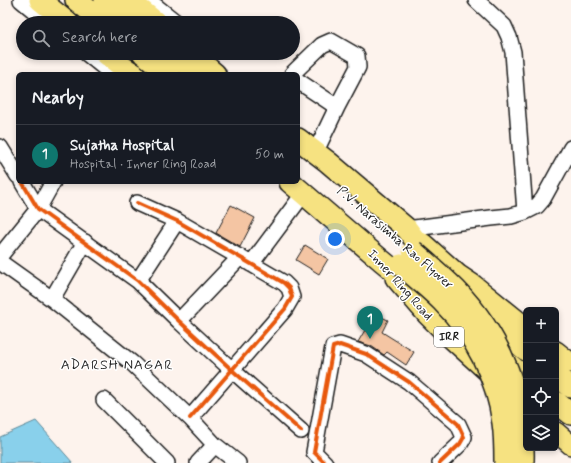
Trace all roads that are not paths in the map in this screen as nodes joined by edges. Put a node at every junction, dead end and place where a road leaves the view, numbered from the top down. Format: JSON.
{"nodes":[{"id":1,"x":21,"y":0,"type":"edge"},
{"id":2,"x":40,"y":0,"type":"edge"},
{"id":3,"x":66,"y":0,"type":"edge"},
{"id":4,"x":76,"y":0,"type":"edge"},
{"id":5,"x":105,"y":0,"type":"edge"},
{"id":6,"x":119,"y":0,"type":"edge"},
{"id":7,"x":129,"y":0,"type":"edge"},
{"id":8,"x":148,"y":0,"type":"edge"},
{"id":9,"x":476,"y":0,"type":"edge"},
{"id":10,"x":40,"y":16,"type":"edge"},
{"id":11,"x":59,"y":16,"type":"edge"},
{"id":12,"x":85,"y":16,"type":"edge"},
{"id":13,"x":96,"y":16,"type":"edge"},
{"id":14,"x":125,"y":16,"type":"edge"},
{"id":15,"x":140,"y":16,"type":"edge"},
{"id":16,"x":148,"y":16,"type":"edge"},
{"id":17,"x":168,"y":16,"type":"edge"},
{"id":18,"x":95,"y":60,"type":"edge"},
{"id":19,"x":114,"y":60,"type":"edge"},
{"id":20,"x":152,"y":60,"type":"edge"},
{"id":21,"x":185,"y":60,"type":"edge"},
{"id":22,"x":195,"y":60,"type":"edge"},
{"id":23,"x":198,"y":60,"type":"edge"},
{"id":24,"x":132,"y":69,"type":"edge"},
{"id":25,"x":110,"y":72,"type":"edge"},
{"id":26,"x":147,"y":72,"type":"edge"},
{"id":27,"x":167,"y":72,"type":"edge"},
{"id":28,"x":207,"y":72,"type":"edge"},
{"id":29,"x":294,"y":72,"type":"edge"},
{"id":30,"x":300,"y":82,"type":"edge"},
{"id":31,"x":337,"y":107,"type":"junction"},
{"id":32,"x":300,"y":142,"type":"edge"},
{"id":33,"x":0,"y":147,"type":"edge"},
{"id":34,"x":571,"y":148,"type":"edge"},
{"id":35,"x":307,"y":154,"type":"edge"},
{"id":36,"x":16,"y":173,"type":"edge"},
{"id":37,"x":23,"y":184,"type":"edge"},
{"id":38,"x":52,"y":184,"type":"edge"},
{"id":39,"x":297,"y":185,"type":"edge"},
{"id":40,"x":136,"y":202,"type":"dead end"},
{"id":41,"x":38,"y":209,"type":"junction"},
{"id":42,"x":525,"y":212,"type":"junction"},
{"id":43,"x":177,"y":221,"type":"junction"},
{"id":44,"x":407,"y":229,"type":"junction"},
{"id":45,"x":85,"y":242,"type":"junction"},
{"id":46,"x":0,"y":256,"type":"edge"},
{"id":47,"x":245,"y":260,"type":"junction"},
{"id":48,"x":381,"y":260,"type":"junction"},
{"id":49,"x":0,"y":262,"type":"edge"},
{"id":50,"x":138,"y":281,"type":"junction"},
{"id":51,"x":52,"y":299,"type":"junction"},
{"id":52,"x":179,"y":321,"type":"junction"},
{"id":53,"x":523,"y":325,"type":"edge"},
{"id":54,"x":523,"y":348,"type":"edge"},
{"id":55,"x":559,"y":353,"type":"edge"},
{"id":56,"x":571,"y":363,"type":"edge"},
{"id":57,"x":232,"y":370,"type":"junction"},
{"id":58,"x":523,"y":376,"type":"edge"},
{"id":59,"x":559,"y":377,"type":"edge"},
{"id":60,"x":571,"y":387,"type":"edge"},
{"id":61,"x":104,"y":400,"type":"dead end"},
{"id":62,"x":523,"y":401,"type":"edge"},
{"id":63,"x":559,"y":404,"type":"edge"},
{"id":64,"x":571,"y":414,"type":"edge"},
{"id":65,"x":190,"y":418,"type":"junction"},
{"id":66,"x":301,"y":431,"type":"dead end"},
{"id":67,"x":215,"y":444,"type":"junction"},
{"id":68,"x":167,"y":463,"type":"edge"},
{"id":69,"x":198,"y":463,"type":"edge"},
{"id":70,"x":238,"y":463,"type":"edge"},
{"id":71,"x":325,"y":463,"type":"edge"},
{"id":72,"x":440,"y":463,"type":"edge"},
{"id":73,"x":505,"y":463,"type":"edge"},
{"id":74,"x":523,"y":463,"type":"edge"}],
"edges":[{"from":1,"to":10,"type":"street"},
{"from":2,"to":11,"type":"highway"},
{"from":3,"to":12,"type":"main road"},
{"from":4,"to":13,"type":"highway"},
{"from":5,"to":14,"type":"highway"},
{"from":6,"to":15,"type":"main road"},
{"from":7,"to":16,"type":"highway"},
{"from":8,"to":17,"type":"street"},
{"from":9,"to":42,"type":"street"},
{"from":18,"to":25,"type":"street"},
{"from":19,"to":24,"type":"highway"},
{"from":20,"to":27,"type":"highway"},
{"from":21,"to":28,"type":"highway"},
{"from":22,"to":28,"type":"main road"},
{"from":23,"to":28,"type":"highway"},
{"from":24,"to":26,"type":"main road"},
{"from":29,"to":31,"type":"street"},
{"from":30,"to":31,"type":"street"},
{"from":31,"to":35,"type":"street"},
{"from":32,"to":35,"type":"highway"},
{"from":33,"to":36,"type":"street"},
{"from":34,"to":42,"type":"street"},
{"from":35,"to":44,"type":"highway"},
{"from":35,"to":74,"type":"highway","name":"P.V. Narasimha Rao Flyover","bridge":true},
{"from":37,"to":41,"type":"street"},
{"from":38,"to":41,"type":"street"},
{"from":39,"to":47,"type":"street"},
{"from":39,"to":48,"type":"highway","name":"Inner Ring Road","number":"IRR"},
{"from":39,"to":73,"type":"highway","name":"P.V. Narasimha Rao Flyover","bridge":true},
{"from":40,"to":43,"type":"street"},
{"from":41,"to":45,"type":"street"},
{"from":41,"to":46,"type":"street"},
{"from":42,"to":44,"type":"street"},
{"from":43,"to":47,"type":"street"},
{"from":43,"to":50,"type":"street"},
{"from":44,"to":53,"type":"main road"},
{"from":44,"to":54,"type":"highway"},
{"from":45,"to":50,"type":"street"},
{"from":45,"to":51,"type":"street"},
{"from":47,"to":52,"type":"street"},
{"from":47,"to":57,"type":"street"},
{"from":48,"to":58,"type":"highway","number":"IRR"},
{"from":48,"to":62,"type":"main road","name":"Inner Ring Road","number":"IRR"},
{"from":49,"to":51,"type":"street"},
{"from":50,"to":52,"type":"street"},
{"from":51,"to":65,"type":"street"},
{"from":52,"to":57,"type":"street"},
{"from":55,"to":56,"type":"main road"},
{"from":57,"to":65,"type":"street"},
{"from":57,"to":66,"type":"street"},
{"from":59,"to":60,"type":"highway"},
{"from":61,"to":68,"type":"street"},
{"from":63,"to":64,"type":"highway"},
{"from":65,"to":67,"type":"street"},
{"from":67,"to":69,"type":"street"},
{"from":67,"to":70,"type":"street"},
{"from":71,"to":72,"type":"street"}]}
